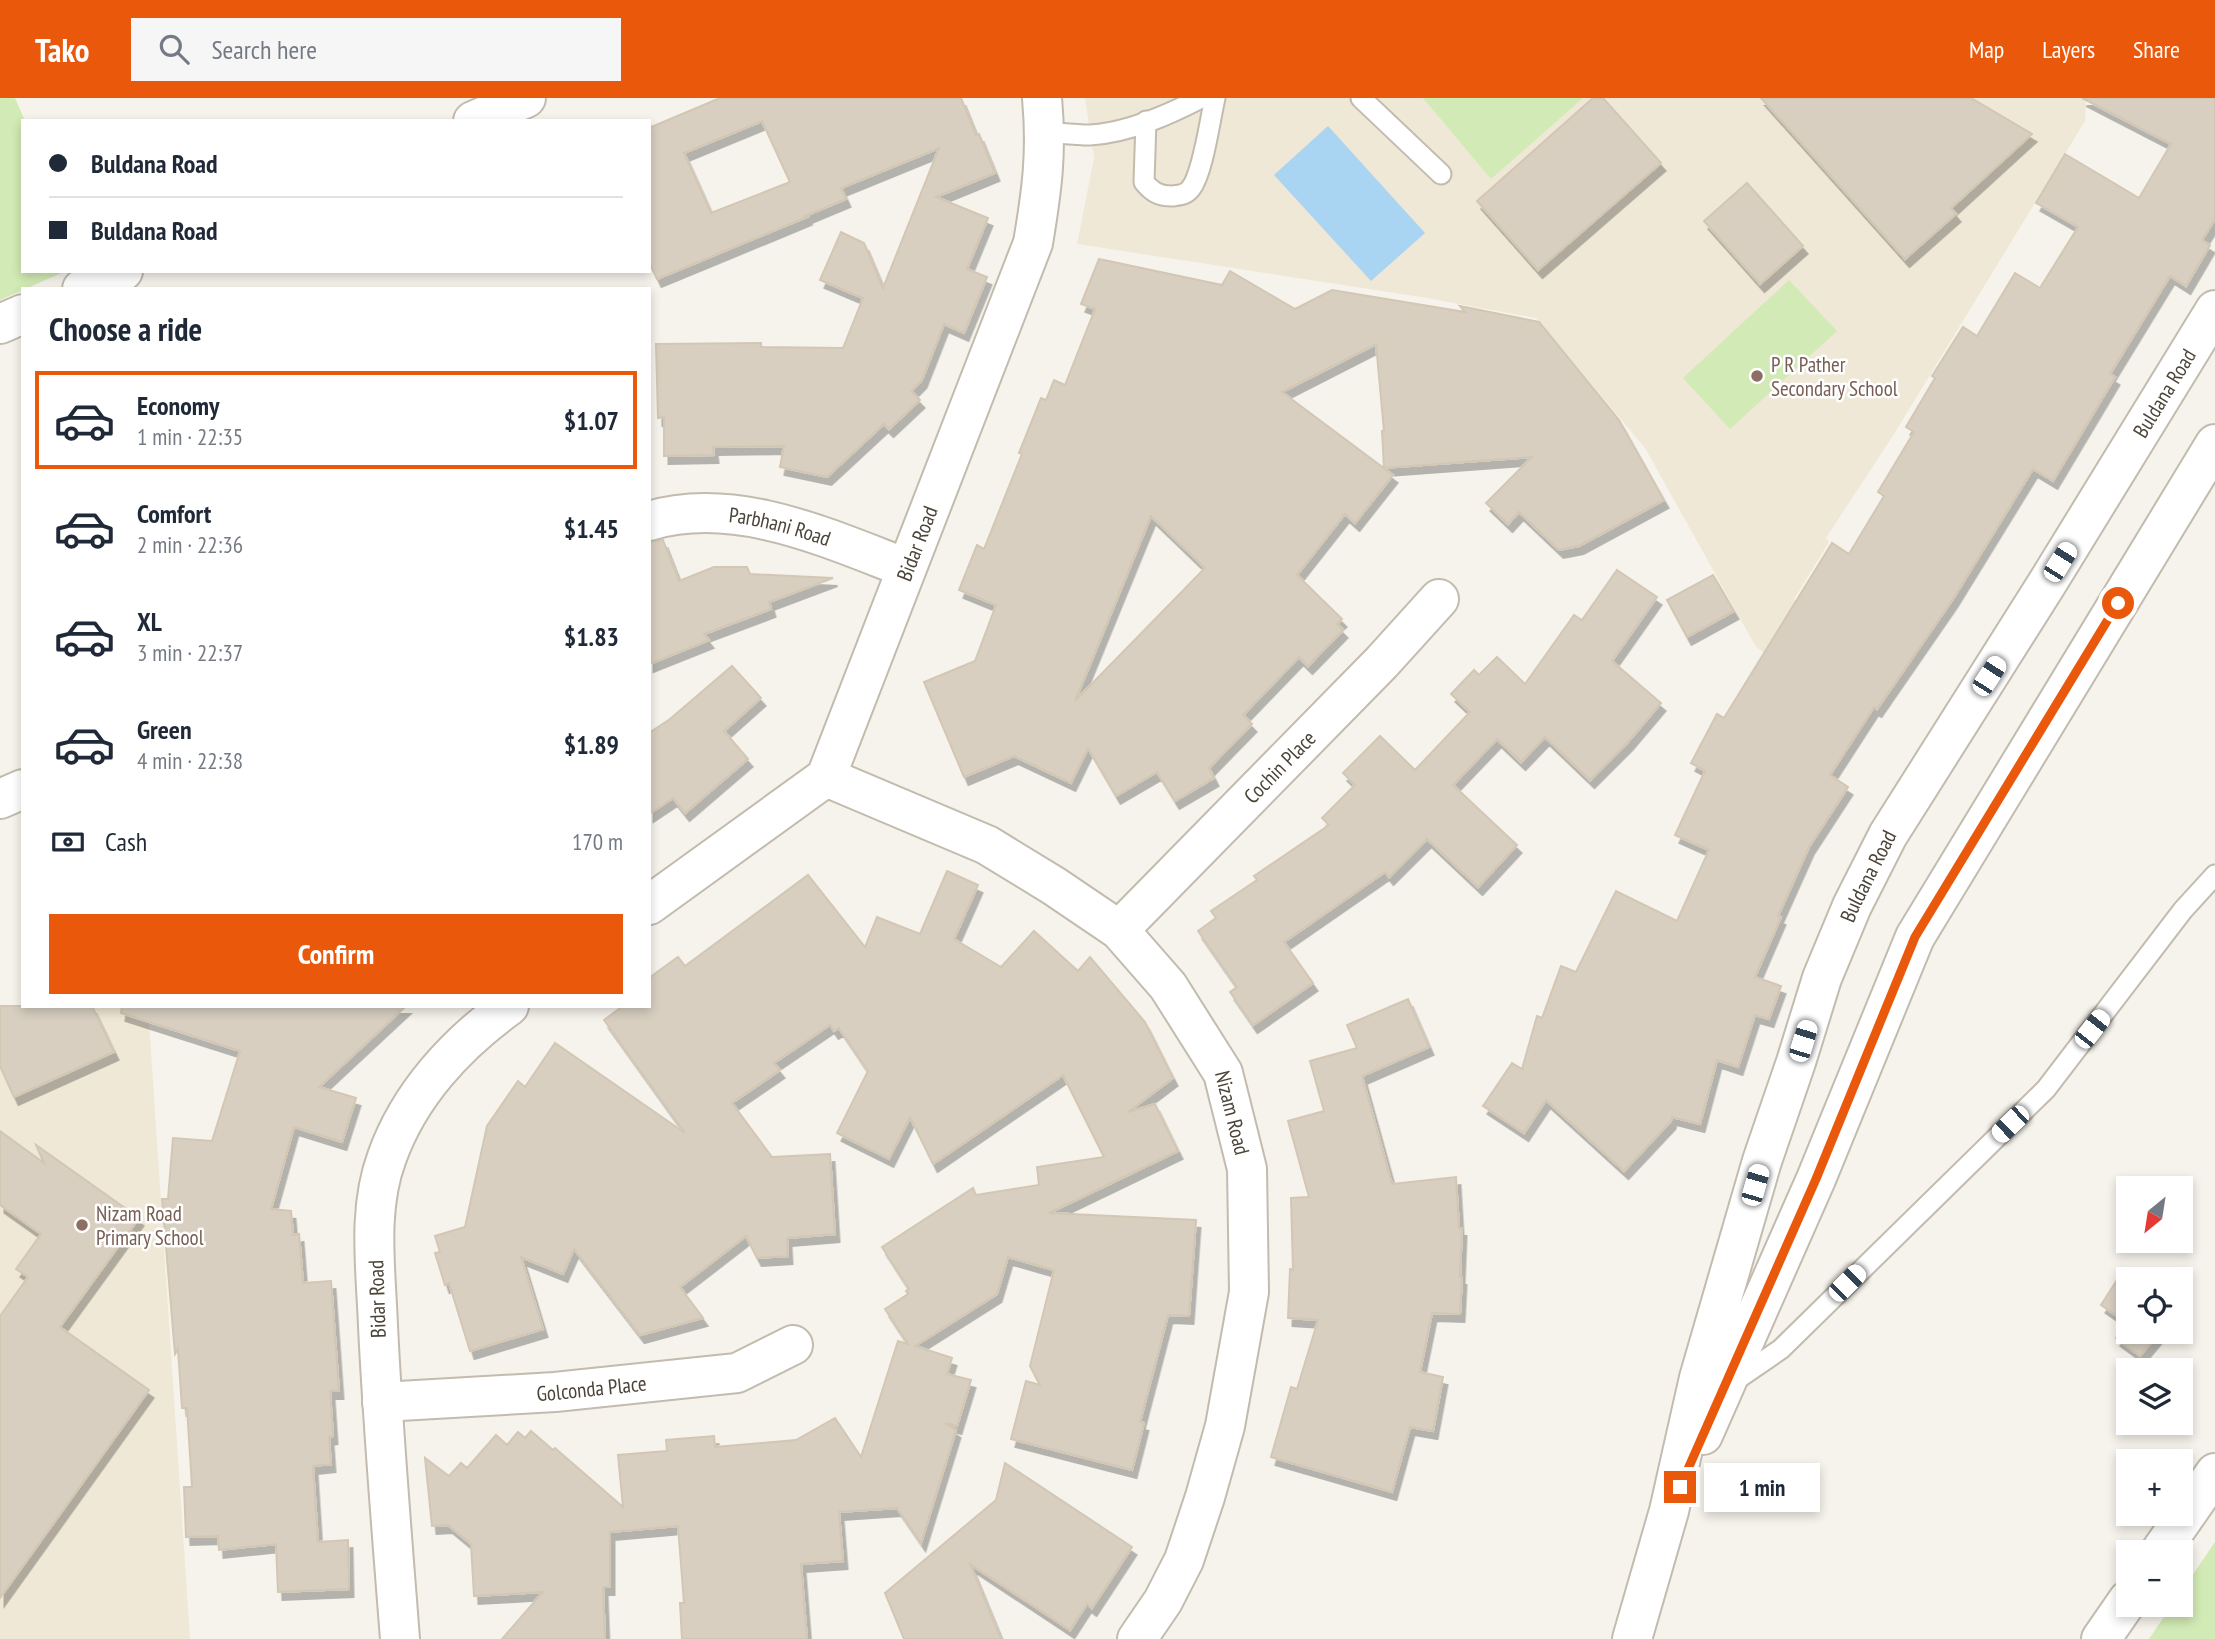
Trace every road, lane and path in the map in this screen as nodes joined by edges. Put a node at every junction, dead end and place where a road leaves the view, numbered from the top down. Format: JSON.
{"nodes":[{"id":1,"x":526,"y":98,"type":"edge"},
{"id":2,"x":1201,"y":98,"type":"edge"},
{"id":3,"x":1214,"y":98,"type":"edge"},
{"id":4,"x":1361,"y":98,"type":"edge"},
{"id":5,"x":1044,"y":115,"type":"edge"},
{"id":6,"x":478,"y":119,"type":"edge"},
{"id":7,"x":1146,"y":121,"type":"junction"},
{"id":8,"x":1441,"y":174,"type":"dead end"},
{"id":9,"x":118,"y":273,"type":"edge"},
{"id":10,"x":87,"y":287,"type":"edge"},
{"id":11,"x":2215,"y":310,"type":"edge"},
{"id":12,"x":21,"y":315,"type":"edge"},
{"id":13,"x":0,"y":324,"type":"edge"},
{"id":14,"x":2215,"y":444,"type":"edge"},
{"id":15,"x":651,"y":521,"type":"edge"},
{"id":16,"x":906,"y":568,"type":"junction"},
{"id":17,"x":1438,"y":599,"type":"dead end"},
{"id":18,"x":826,"y":777,"type":"junction"},
{"id":19,"x":21,"y":790,"type":"edge"},
{"id":20,"x":0,"y":799,"type":"edge"},
{"id":21,"x":2215,"y":875,"type":"edge"},
{"id":22,"x":651,"y":904,"type":"edge"},
{"id":23,"x":1119,"y":930,"type":"junction"},
{"id":24,"x":506,"y":1008,"type":"edge"},
{"id":25,"x":793,"y":1345,"type":"dead end"},
{"id":26,"x":1723,"y":1390,"type":"junction"},
{"id":27,"x":382,"y":1402,"type":"junction"},
{"id":28,"x":2215,"y":1473,"type":"edge"},
{"id":29,"x":1669,"y":1511,"type":"junction"},
{"id":30,"x":2168,"y":1540,"type":"edge"},
{"id":31,"x":2116,"y":1617,"type":"edge"},
{"id":32,"x":400,"y":1639,"type":"edge"},
{"id":33,"x":1137,"y":1639,"type":"edge"},
{"id":34,"x":1632,"y":1639,"type":"edge"},
{"id":35,"x":2101,"y":1639,"type":"edge"}],
"edges":[{"from":1,"to":6,"type":"street"},
{"from":2,"to":7,"type":"lane"},
{"from":3,"to":7,"type":"lane"},
{"from":4,"to":8,"type":"lane"},
{"from":5,"to":7,"type":"lane"},
{"from":5,"to":16,"type":"street","name":"Bidar Road"},
{"from":9,"to":10,"type":"street"},
{"from":11,"to":29,"type":"street","name":"Buldana Road"},
{"from":12,"to":13,"type":"street"},
{"from":14,"to":26,"type":"street","name":"Buldana Road"},
{"from":15,"to":16,"type":"street","name":"Parbhani Road"},
{"from":16,"to":18,"type":"street","name":"Bidar Road"},
{"from":17,"to":23,"type":"street","name":"Cochin Place"},
{"from":18,"to":22,"type":"street"},
{"from":18,"to":23,"type":"street","name":"Nizam Road"},
{"from":19,"to":20,"type":"street"},
{"from":21,"to":26,"type":"lane"},
{"from":23,"to":33,"type":"street","name":"Nizam Road"},
{"from":24,"to":27,"type":"street","name":"Bidar Road"},
{"from":25,"to":27,"type":"street","name":"Golconda Place"},
{"from":26,"to":29,"type":"street","name":"Buldana Road"},
{"from":27,"to":32,"type":"street","name":"Bidar Road"},
{"from":28,"to":30,"type":"street"},
{"from":29,"to":34,"type":"street","name":"Buldana Road"},
{"from":31,"to":35,"type":"street"}]}
